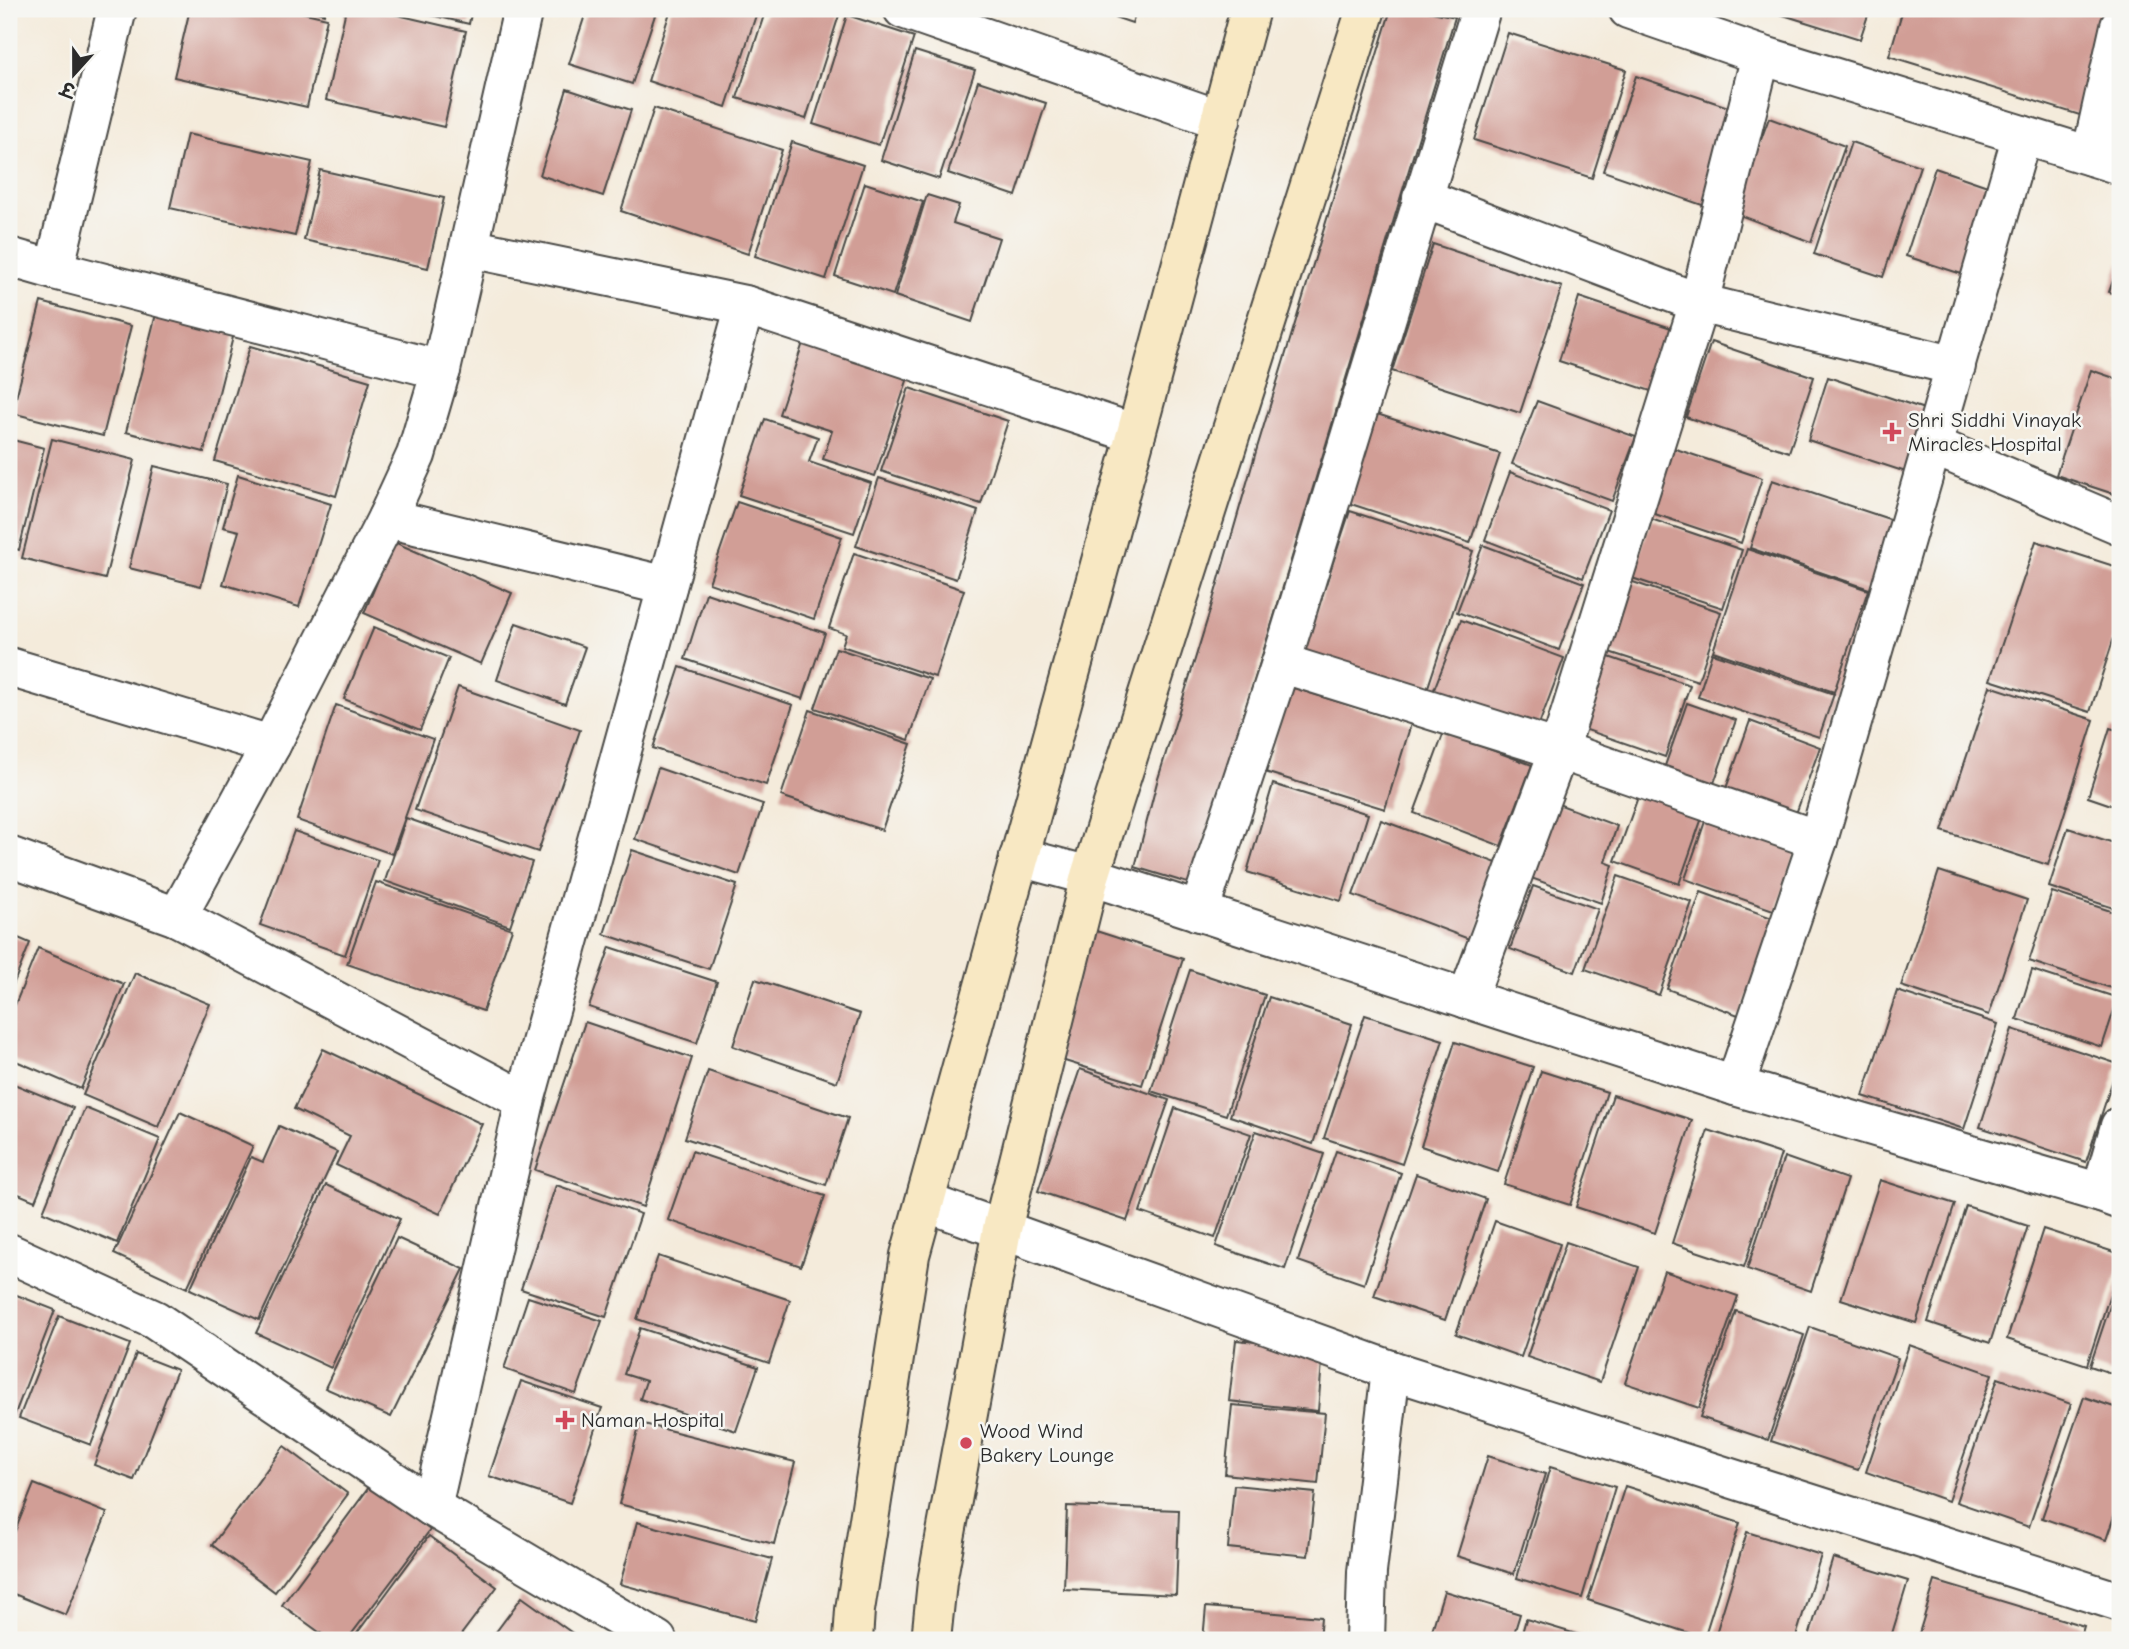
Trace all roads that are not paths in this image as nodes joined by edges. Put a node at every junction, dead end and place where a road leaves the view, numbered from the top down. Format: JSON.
{"nodes":[{"id":1,"x":117,"y":9,"type":"edge"},
{"id":2,"x":523,"y":9,"type":"edge"},
{"id":3,"x":903,"y":9,"type":"edge"},
{"id":4,"x":1250,"y":9,"type":"edge"},
{"id":5,"x":1366,"y":9,"type":"edge"},
{"id":6,"x":1481,"y":9,"type":"edge"},
{"id":7,"x":1628,"y":9,"type":"edge"},
{"id":8,"x":2120,"y":26,"type":"edge"},
{"id":9,"x":1761,"y":55,"type":"junction"},
{"id":10,"x":1221,"y":120,"type":"junction"},
{"id":11,"x":2022,"y":135,"type":"junction"},
{"id":12,"x":2105,"y":160,"type":"edge"},
{"id":13,"x":1422,"y":198,"type":"junction"},
{"id":14,"x":469,"y":248,"type":"junction"},
{"id":15,"x":9,"y":257,"type":"edge"},
{"id":16,"x":54,"y":270,"type":"junction"},
{"id":17,"x":1699,"y":303,"type":"junction"},
{"id":18,"x":745,"y":305,"type":"junction"},
{"id":19,"x":1956,"y":366,"type":"junction"},
{"id":20,"x":441,"y":370,"type":"junction"},
{"id":21,"x":1136,"y":434,"type":"junction"},
{"id":22,"x":1932,"y":445,"type":"junction"},
{"id":23,"x":387,"y":517,"type":"junction"},
{"id":24,"x":2120,"y":525,"type":"edge"},
{"id":25,"x":667,"y":586,"type":"junction"},
{"id":26,"x":1280,"y":663,"type":"junction"},
{"id":27,"x":9,"y":667,"type":"edge"},
{"id":28,"x":271,"y":745,"type":"junction"},
{"id":29,"x":1559,"y":750,"type":"junction"},
{"id":30,"x":1818,"y":840,"type":"junction"},
{"id":31,"x":9,"y":856,"type":"edge"},
{"id":32,"x":1019,"y":857,"type":"junction"},
{"id":33,"x":1090,"y":876,"type":"junction"},
{"id":34,"x":1199,"y":912,"type":"junction"},
{"id":35,"x":177,"y":917,"type":"junction"},
{"id":36,"x":1467,"y":999,"type":"junction"},
{"id":37,"x":1735,"y":1086,"type":"junction"},
{"id":38,"x":525,"y":1101,"type":"junction"},
{"id":39,"x":2120,"y":1126,"type":"edge"},
{"id":40,"x":2111,"y":1196,"type":"edge"},
{"id":41,"x":925,"y":1202,"type":"junction"},
{"id":42,"x":1002,"y":1228,"type":"junction"},
{"id":43,"x":9,"y":1253,"type":"edge"},
{"id":44,"x":1391,"y":1370,"type":"junction"},
{"id":45,"x":432,"y":1507,"type":"junction"},
{"id":46,"x":2120,"y":1602,"type":"edge"},
{"id":47,"x":657,"y":1640,"type":"edge"},
{"id":48,"x":853,"y":1640,"type":"edge"},
{"id":49,"x":931,"y":1640,"type":"edge"},
{"id":50,"x":1365,"y":1640,"type":"edge"}],
"edges":[{"from":1,"to":16,"type":"street"},
{"from":2,"to":14,"type":"street"},
{"from":3,"to":10,"type":"street"},
{"from":4,"to":10,"type":"street"},
{"from":5,"to":33,"type":"street"},
{"from":6,"to":13,"type":"street"},
{"from":7,"to":9,"type":"street"},
{"from":8,"to":12,"type":"street"},
{"from":9,"to":11,"type":"street"},
{"from":9,"to":17,"type":"street"},
{"from":10,"to":21,"type":"street"},
{"from":11,"to":12,"type":"street"},
{"from":11,"to":19,"type":"street"},
{"from":13,"to":17,"type":"street"},
{"from":13,"to":26,"type":"street"},
{"from":14,"to":18,"type":"street"},
{"from":14,"to":20,"type":"street"},
{"from":15,"to":16,"type":"street"},
{"from":16,"to":20,"type":"street"},
{"from":17,"to":19,"type":"street"},
{"from":17,"to":29,"type":"street"},
{"from":18,"to":21,"type":"street"},
{"from":18,"to":25,"type":"street"},
{"from":19,"to":22,"type":"street"},
{"from":20,"to":23,"type":"street"},
{"from":21,"to":32,"type":"street"},
{"from":22,"to":24,"type":"street"},
{"from":22,"to":30,"type":"street"},
{"from":23,"to":25,"type":"street"},
{"from":23,"to":28,"type":"street"},
{"from":25,"to":38,"type":"street"},
{"from":26,"to":29,"type":"street"},
{"from":26,"to":34,"type":"street"},
{"from":27,"to":28,"type":"street"},
{"from":28,"to":35,"type":"street"},
{"from":29,"to":30,"type":"street"},
{"from":29,"to":36,"type":"street"},
{"from":30,"to":37,"type":"street"},
{"from":31,"to":35,"type":"street"},
{"from":32,"to":33,"type":"street"},
{"from":32,"to":41,"type":"street"},
{"from":33,"to":34,"type":"street"},
{"from":33,"to":42,"type":"street"},
{"from":34,"to":36,"type":"street"},
{"from":35,"to":38,"type":"street"},
{"from":36,"to":37,"type":"street"},
{"from":37,"to":40,"type":"street"},
{"from":38,"to":45,"type":"street"},
{"from":39,"to":40,"type":"street"},
{"from":41,"to":42,"type":"street"},
{"from":41,"to":48,"type":"street"},
{"from":42,"to":44,"type":"street"},
{"from":42,"to":49,"type":"street"},
{"from":43,"to":45,"type":"street"},
{"from":44,"to":46,"type":"street"},
{"from":44,"to":50,"type":"street"},
{"from":45,"to":47,"type":"street"}]}
